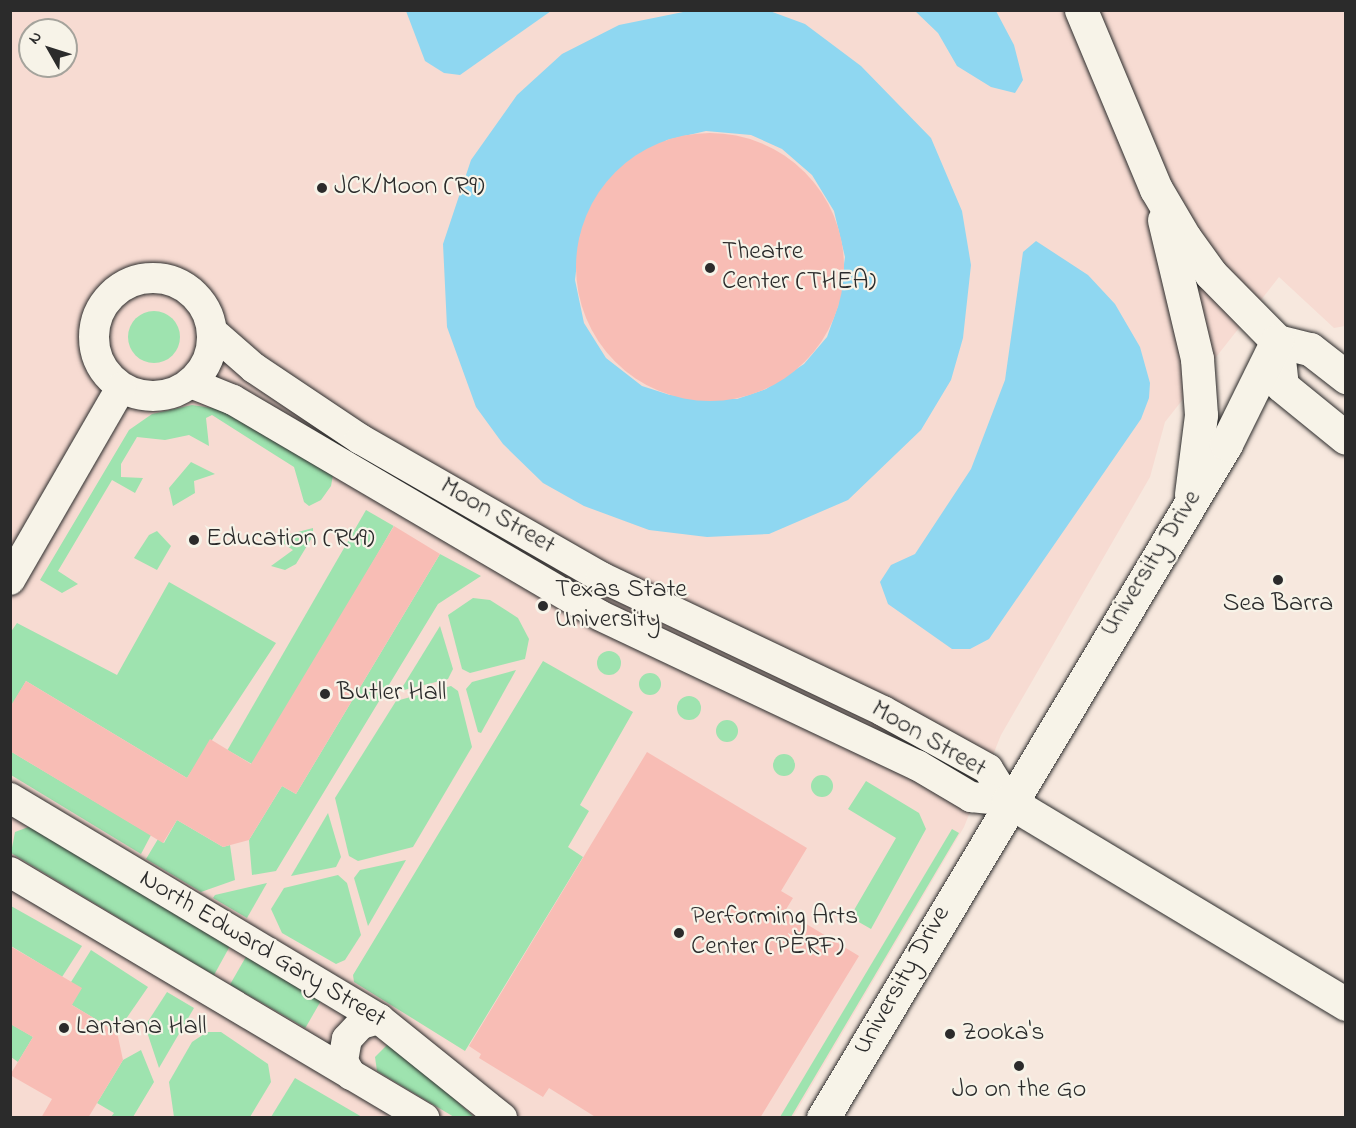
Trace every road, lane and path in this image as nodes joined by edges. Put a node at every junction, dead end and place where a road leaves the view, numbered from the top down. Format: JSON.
{"nodes":[{"id":1,"x":1082,"y":10,"type":"edge"},
{"id":2,"x":1156,"y":189,"type":"junction"},
{"id":3,"x":215,"y":334,"type":"junction"},
{"id":4,"x":1277,"y":341,"type":"junction"},
{"id":5,"x":1346,"y":377,"type":"edge"},
{"id":6,"x":191,"y":383,"type":"junction"},
{"id":7,"x":121,"y":388,"type":"junction"},
{"id":8,"x":1346,"y":438,"type":"edge"},
{"id":9,"x":1189,"y":506,"type":"junction"},
{"id":10,"x":10,"y":580,"type":"edge"},
{"id":11,"x":1008,"y":801,"type":"junction"},
{"id":12,"x":17,"y":807,"type":"edge"},
{"id":13,"x":10,"y":872,"type":"edge"},
{"id":14,"x":1346,"y":1004,"type":"edge"},
{"id":15,"x":379,"y":1018,"type":"junction"},
{"id":16,"x":351,"y":1076,"type":"junction"},
{"id":17,"x":425,"y":1118,"type":"edge"},
{"id":18,"x":502,"y":1118,"type":"edge"},
{"id":19,"x":823,"y":1118,"type":"edge"}],
"edges":[{"from":1,"to":2,"type":"main road"},
{"from":2,"to":4,"type":"main road"},
{"from":2,"to":9,"type":"main road"},
{"from":3,"to":6,"type":"street"},
{"from":3,"to":7,"type":"street"},
{"from":3,"to":11,"type":"street","name":"Moon Street"},
{"from":4,"to":5,"type":"main road"},
{"from":4,"to":8,"type":"main road"},
{"from":4,"to":9,"type":"main road","name":"University Drive"},
{"from":6,"to":7,"type":"street"},
{"from":6,"to":11,"type":"street","name":"Moon Street"},
{"from":7,"to":10,"type":"street"},
{"from":9,"to":11,"type":"main road","name":"University Drive"},
{"from":11,"to":14,"type":"main road","name":"Moon Street"},
{"from":11,"to":19,"type":"main road","name":"University Drive"},
{"from":12,"to":15,"type":"street","name":"North Edward Gary Street"},
{"from":13,"to":16,"type":"street"},
{"from":15,"to":16,"type":"street"},
{"from":15,"to":18,"type":"street","name":"North Edward Gary Street"},
{"from":16,"to":17,"type":"street"}]}
